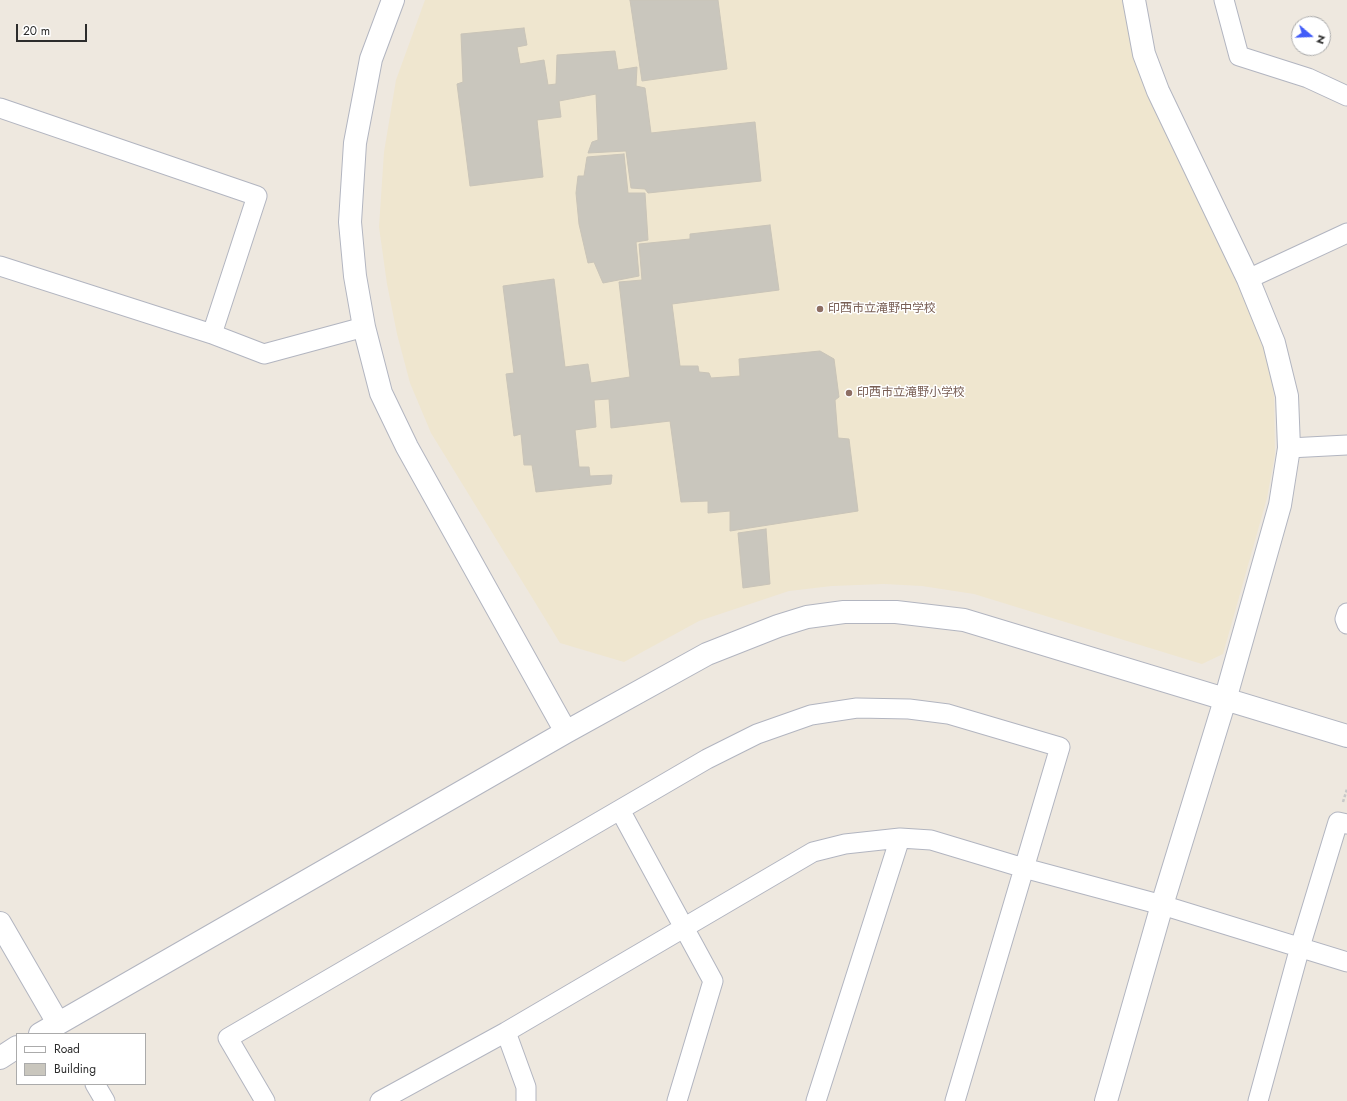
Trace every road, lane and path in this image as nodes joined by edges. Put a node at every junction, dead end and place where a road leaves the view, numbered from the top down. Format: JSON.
{"nodes":[{"id":1,"x":393,"y":0,"type":"edge"},
{"id":2,"x":1134,"y":0,"type":"edge"},
{"id":3,"x":1224,"y":0,"type":"edge"},
{"id":4,"x":1347,"y":96,"type":"edge"},
{"id":5,"x":0,"y":108,"type":"edge"},
{"id":6,"x":1347,"y":233,"type":"edge"},
{"id":7,"x":0,"y":266,"type":"edge"},
{"id":8,"x":1248,"y":279,"type":"junction"},
{"id":9,"x":364,"y":327,"type":"junction"},
{"id":10,"x":212,"y":334,"type":"junction"},
{"id":11,"x":1347,"y":445,"type":"edge"},
{"id":12,"x":1289,"y":448,"type":"junction"},
{"id":13,"x":1347,"y":613,"type":"edge"},
{"id":14,"x":1347,"y":624,"type":"edge"},
{"id":15,"x":1225,"y":700,"type":"junction"},
{"id":16,"x":566,"y":732,"type":"junction"},
{"id":17,"x":1347,"y":736,"type":"edge"},
{"id":18,"x":620,"y":810,"type":"junction"},
{"id":19,"x":1347,"y":824,"type":"edge"},
{"id":20,"x":900,"y":838,"type":"junction"},
{"id":21,"x":1024,"y":868,"type":"junction"},
{"id":22,"x":1162,"y":905,"type":"junction"},
{"id":23,"x":0,"y":923,"type":"edge"},
{"id":24,"x":685,"y":927,"type":"junction"},
{"id":25,"x":1300,"y":947,"type":"junction"},
{"id":26,"x":1347,"y":962,"type":"edge"},
{"id":27,"x":62,"y":1028,"type":"edge"},
{"id":28,"x":506,"y":1032,"type":"junction"},
{"id":29,"x":44,"y":1033,"type":"edge"},
{"id":30,"x":16,"y":1048,"type":"edge"},
{"id":31,"x":0,"y":1058,"type":"edge"},
{"id":32,"x":96,"y":1085,"type":"edge"},
{"id":33,"x":105,"y":1101,"type":"edge"},
{"id":34,"x":265,"y":1101,"type":"edge"},
{"id":35,"x":380,"y":1101,"type":"edge"},
{"id":36,"x":526,"y":1101,"type":"edge"},
{"id":37,"x":677,"y":1101,"type":"edge"},
{"id":38,"x":816,"y":1101,"type":"edge"},
{"id":39,"x":955,"y":1101,"type":"edge"},
{"id":40,"x":1106,"y":1101,"type":"edge"},
{"id":41,"x":1258,"y":1101,"type":"edge"}],
"edges":[{"from":1,"to":9,"type":"street"},
{"from":2,"to":8,"type":"street"},
{"from":3,"to":4,"type":"street"},
{"from":5,"to":10,"type":"street"},
{"from":6,"to":8,"type":"street"},
{"from":7,"to":10,"type":"street"},
{"from":8,"to":12,"type":"street"},
{"from":9,"to":10,"type":"street"},
{"from":9,"to":16,"type":"street"},
{"from":11,"to":12,"type":"street"},
{"from":12,"to":15,"type":"street"},
{"from":13,"to":14,"type":"street"},
{"from":15,"to":16,"type":"street"},
{"from":15,"to":17,"type":"street"},
{"from":15,"to":22,"type":"street"},
{"from":16,"to":27,"type":"street"},
{"from":18,"to":21,"type":"street"},
{"from":18,"to":24,"type":"street"},
{"from":18,"to":34,"type":"street"},
{"from":19,"to":25,"type":"street"},
{"from":20,"to":21,"type":"street"},
{"from":20,"to":24,"type":"street"},
{"from":20,"to":38,"type":"street"},
{"from":21,"to":22,"type":"street"},
{"from":21,"to":39,"type":"street"},
{"from":22,"to":25,"type":"street"},
{"from":22,"to":40,"type":"street"},
{"from":23,"to":27,"type":"street"},
{"from":24,"to":28,"type":"street"},
{"from":24,"to":37,"type":"street"},
{"from":25,"to":26,"type":"street"},
{"from":25,"to":41,"type":"street"},
{"from":27,"to":29,"type":"street"},
{"from":28,"to":35,"type":"street"},
{"from":28,"to":36,"type":"street"},
{"from":30,"to":31,"type":"street"},
{"from":32,"to":33,"type":"street"}]}
